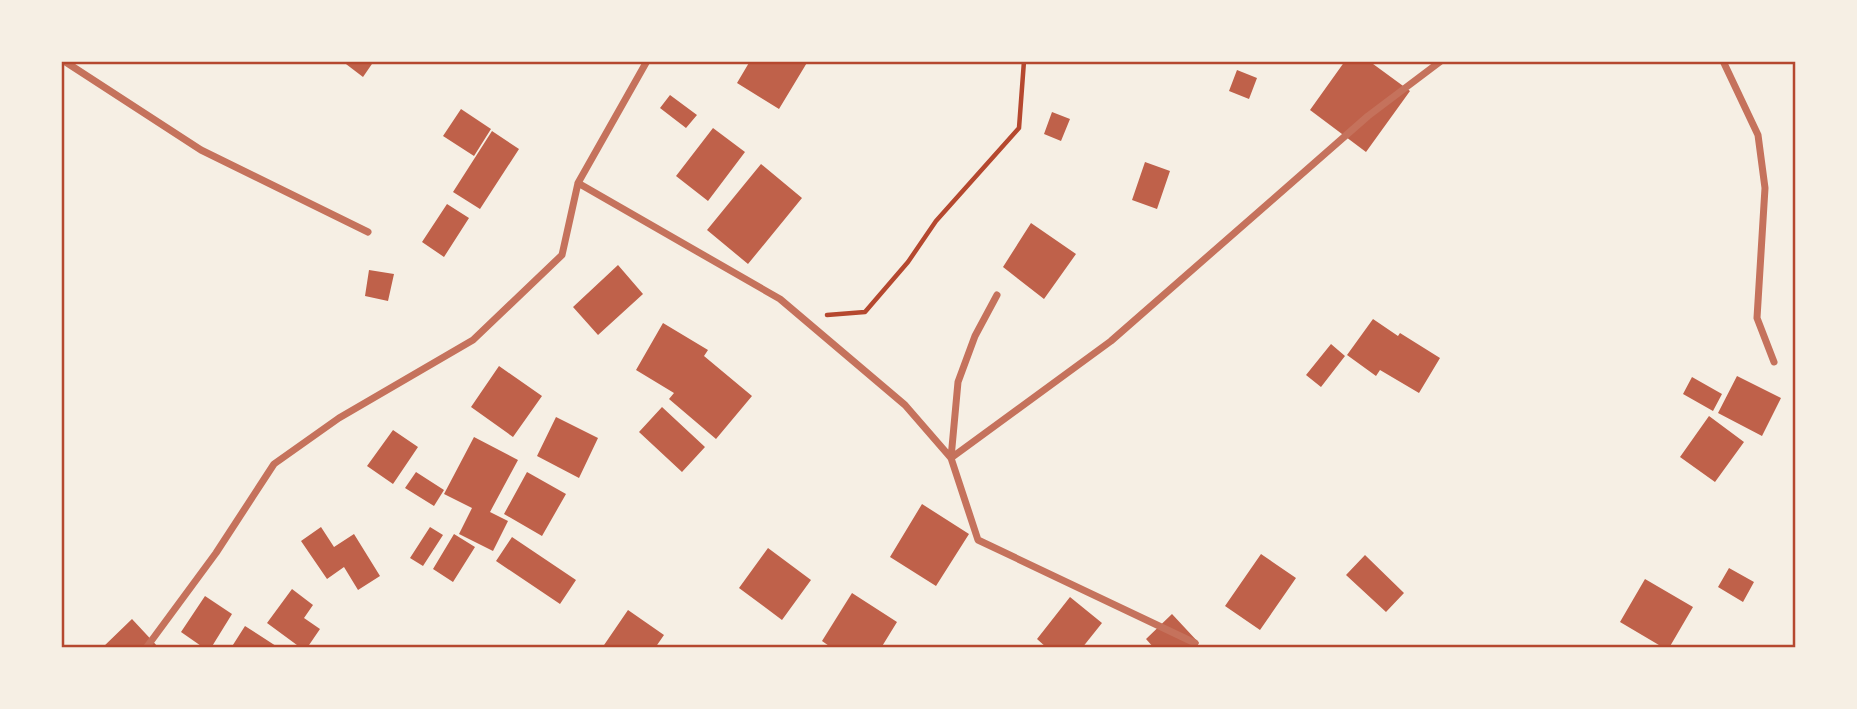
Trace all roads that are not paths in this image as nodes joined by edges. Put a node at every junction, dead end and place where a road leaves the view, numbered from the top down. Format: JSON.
{"nodes":[{"id":1,"x":64,"y":61,"type":"edge"},
{"id":2,"x":647,"y":61,"type":"edge"},
{"id":3,"x":1441,"y":61,"type":"edge"},
{"id":4,"x":1723,"y":61,"type":"edge"},
{"id":5,"x":578,"y":183,"type":"junction"},
{"id":6,"x":368,"y":232,"type":"dead end"},
{"id":7,"x":997,"y":295,"type":"dead end"},
{"id":8,"x":1774,"y":362,"type":"dead end"},
{"id":9,"x":951,"y":458,"type":"junction"},
{"id":10,"x":1195,"y":643,"type":"dead end"},
{"id":11,"x":146,"y":648,"type":"edge"}],
"edges":[{"from":1,"to":6,"type":"street"},
{"from":2,"to":5,"type":"street"},
{"from":3,"to":9,"type":"street"},
{"from":4,"to":8,"type":"street"},
{"from":5,"to":9,"type":"street"},
{"from":5,"to":11,"type":"street"},
{"from":7,"to":9,"type":"street"},
{"from":9,"to":10,"type":"street"}]}
